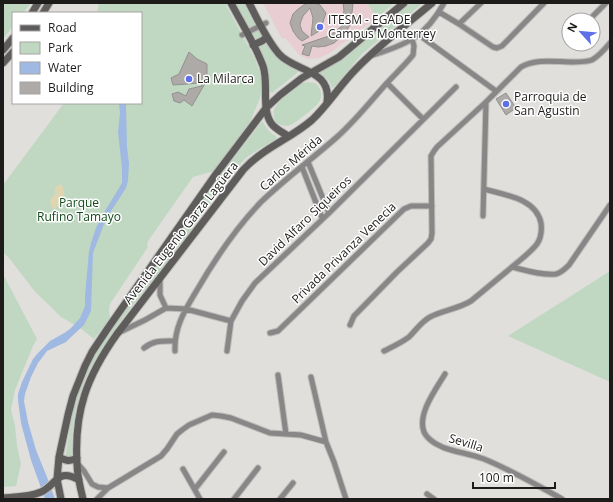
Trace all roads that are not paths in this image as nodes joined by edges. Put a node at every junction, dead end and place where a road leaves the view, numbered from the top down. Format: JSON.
{"nodes":[{"id":1,"x":38,"y":3,"type":"edge"},
{"id":2,"x":49,"y":3,"type":"edge"},
{"id":3,"x":231,"y":3,"type":"edge"},
{"id":4,"x":249,"y":3,"type":"edge"},
{"id":5,"x":404,"y":3,"type":"edge"},
{"id":6,"x":432,"y":3,"type":"edge"},
{"id":7,"x":444,"y":3,"type":"edge"},
{"id":8,"x":481,"y":3,"type":"edge"},
{"id":9,"x":544,"y":3,"type":"edge"},
{"id":10,"x":606,"y":3,"type":"edge"},
{"id":11,"x":33,"y":12,"type":"edge"},
{"id":12,"x":44,"y":12,"type":"edge"},
{"id":13,"x":439,"y":12,"type":"junction"},
{"id":14,"x":597,"y":12,"type":"edge"},
{"id":15,"x":263,"y":24,"type":"junction"},
{"id":16,"x":459,"y":24,"type":"junction"},
{"id":17,"x":245,"y":34,"type":"junction"},
{"id":18,"x":419,"y":35,"type":"junction"},
{"id":19,"x":267,"y":37,"type":"junction"},
{"id":20,"x":12,"y":39,"type":"edge"},
{"id":21,"x":412,"y":39,"type":"junction"},
{"id":22,"x":610,"y":43,"type":"edge"},
{"id":23,"x":254,"y":45,"type":"junction"},
{"id":24,"x":3,"y":50,"type":"edge"},
{"id":25,"x":12,"y":53,"type":"edge"},
{"id":26,"x":368,"y":57,"type":"junction"},
{"id":27,"x":3,"y":63,"type":"edge"},
{"id":28,"x":311,"y":72,"type":"junction"},
{"id":29,"x":387,"y":83,"type":"junction"},
{"id":30,"x":456,"y":87,"type":"dead end"},
{"id":31,"x":496,"y":91,"type":"junction"},
{"id":32,"x":327,"y":102,"type":"junction"},
{"id":33,"x":486,"y":102,"type":"junction"},
{"id":34,"x":266,"y":108,"type":"junction"},
{"id":35,"x":423,"y":119,"type":"junction"},
{"id":36,"x":288,"y":136,"type":"junction"},
{"id":37,"x":308,"y":162,"type":"junction"},
{"id":38,"x":302,"y":167,"type":"junction"},
{"id":39,"x":484,"y":188,"type":"junction"},
{"id":40,"x":610,"y":205,"type":"edge"},
{"id":41,"x":432,"y":206,"type":"junction"},
{"id":42,"x":329,"y":212,"type":"junction"},
{"id":43,"x":483,"y":216,"type":"dead end"},
{"id":44,"x":322,"y":218,"type":"junction"},
{"id":45,"x":512,"y":267,"type":"junction"},
{"id":46,"x":160,"y":278,"type":"junction"},
{"id":47,"x":166,"y":308,"type":"junction"},
{"id":48,"x":186,"y":309,"type":"junction"},
{"id":49,"x":231,"y":321,"type":"junction"},
{"id":50,"x":350,"y":325,"type":"dead end"},
{"id":51,"x":117,"y":334,"type":"junction"},
{"id":52,"x":270,"y":334,"type":"dead end"},
{"id":53,"x":175,"y":341,"type":"junction"},
{"id":54,"x":144,"y":348,"type":"dead end"},
{"id":55,"x":175,"y":351,"type":"dead end"},
{"id":56,"x":384,"y":351,"type":"dead end"},
{"id":57,"x":227,"y":352,"type":"dead end"},
{"id":58,"x":278,"y":374,"type":"dead end"},
{"id":59,"x":445,"y":374,"type":"dead end"},
{"id":60,"x":311,"y":377,"type":"dead end"},
{"id":61,"x":286,"y":434,"type":"junction"},
{"id":62,"x":326,"y":442,"type":"junction"},
{"id":63,"x":224,"y":452,"type":"dead end"},
{"id":64,"x":60,"y":457,"type":"junction"},
{"id":65,"x":77,"y":461,"type":"junction"},
{"id":66,"x":258,"y":468,"type":"dead end"},
{"id":67,"x":183,"y":469,"type":"dead end"},
{"id":68,"x":57,"y":479,"type":"junction"},
{"id":69,"x":79,"y":480,"type":"junction"},
{"id":70,"x":293,"y":482,"type":"dead end"},
{"id":71,"x":108,"y":488,"type":"junction"},
{"id":72,"x":195,"y":489,"type":"junction"},
{"id":73,"x":427,"y":494,"type":"dead end"},
{"id":74,"x":3,"y":498,"type":"edge"},
{"id":75,"x":61,"y":499,"type":"edge"},
{"id":76,"x":82,"y":499,"type":"edge"},
{"id":77,"x":96,"y":499,"type":"edge"},
{"id":78,"x":200,"y":499,"type":"edge"},
{"id":79,"x":234,"y":499,"type":"edge"},
{"id":80,"x":280,"y":499,"type":"edge"},
{"id":81,"x":346,"y":499,"type":"edge"},
{"id":82,"x":434,"y":499,"type":"edge"},
{"id":83,"x":562,"y":499,"type":"edge"}],
"edges":[{"from":1,"to":11,"type":"main road"},
{"from":2,"to":12,"type":"main road"},
{"from":3,"to":17,"type":"main road"},
{"from":4,"to":15,"type":"main road"},
{"from":5,"to":28,"type":"main road","name":"Avenida Eugenio Garza Lagüera"},
{"from":6,"to":26,"type":"main road","name":"Avenida Eugenio Garza Lagüera"},
{"from":7,"to":13,"type":"street"},
{"from":8,"to":16,"type":"street"},
{"from":9,"to":16,"type":"street"},
{"from":10,"to":14,"type":"street"},
{"from":13,"to":16,"type":"street"},
{"from":13,"to":18,"type":"street"},
{"from":15,"to":17,"type":"street"},
{"from":15,"to":19,"type":"main road"},
{"from":17,"to":23,"type":"main road"},
{"from":18,"to":21,"type":"street"},
{"from":18,"to":31,"type":"street"},
{"from":19,"to":23,"type":"main road"},
{"from":19,"to":28,"type":"main road"},
{"from":20,"to":24,"type":"main road"},
{"from":21,"to":26,"type":"street"},
{"from":21,"to":29,"type":"street","name":"Carlos Mérida"},
{"from":22,"to":31,"type":"street"},
{"from":23,"to":34,"type":"main road"},
{"from":25,"to":27,"type":"main road"},
{"from":26,"to":32,"type":"main road","name":"Avenida Eugenio Garza Lagüera"},
{"from":28,"to":32,"type":"main road"},
{"from":28,"to":34,"type":"main road","name":"Avenida Eugenio Garza Lagüera"},
{"from":29,"to":35,"type":"street"},
{"from":29,"to":37,"type":"street","name":"Carlos Mérida"},
{"from":30,"to":35,"type":"street","name":"David Alfaro Siqueiros"},
{"from":31,"to":33,"type":"street"},
{"from":32,"to":36,"type":"main road","name":"Avenida Eugenio Garza Lagüera"},
{"from":33,"to":39,"type":"street"},
{"from":33,"to":41,"type":"street"},
{"from":34,"to":36,"type":"main road"},
{"from":34,"to":64,"type":"main road","name":"Avenida Eugenio Garza Lagüera"},
{"from":35,"to":42,"type":"street","name":"David Alfaro Siqueiros"},
{"from":36,"to":46,"type":"main road","name":"Avenida Eugenio Garza Lagüera"},
{"from":37,"to":38,"type":"street","name":"Carlos Mérida"},
{"from":37,"to":42,"type":"street"},
{"from":38,"to":44,"type":"street"},
{"from":38,"to":48,"type":"street","name":"Carlos Mérida"},
{"from":39,"to":43,"type":"street"},
{"from":39,"to":45,"type":"street"},
{"from":40,"to":45,"type":"street"},
{"from":41,"to":50,"type":"street"},
{"from":41,"to":52,"type":"street","name":"Privada Privanza Venecia"},
{"from":42,"to":44,"type":"street","name":"David Alfaro Siqueiros"},
{"from":44,"to":49,"type":"street","name":"David Alfaro Siqueiros"},
{"from":45,"to":56,"type":"street"},
{"from":46,"to":47,"type":"street"},
{"from":46,"to":51,"type":"main road","name":"Avenida Eugenio Garza Lagüera"},
{"from":47,"to":48,"type":"street"},
{"from":47,"to":51,"type":"street"},
{"from":48,"to":49,"type":"street"},
{"from":48,"to":53,"type":"street","name":"Carlos Mérida"},
{"from":49,"to":57,"type":"street","name":"David Alfaro Siqueiros"},
{"from":51,"to":65,"type":"main road","name":"Avenida Eugenio Garza Lagüera"},
{"from":53,"to":54,"type":"street"},
{"from":53,"to":55,"type":"street","name":"Carlos Mérida"},
{"from":58,"to":61,"type":"street"},
{"from":59,"to":83,"type":"street","name":"Sevilla"},
{"from":60,"to":62,"type":"street"},
{"from":61,"to":62,"type":"street"},
{"from":61,"to":71,"type":"street"},
{"from":62,"to":81,"type":"street"},
{"from":63,"to":72,"type":"street"},
{"from":64,"to":65,"type":"main road"},
{"from":64,"to":68,"type":"main road","name":"Avenida Eugenio Garza Lagüera"},
{"from":65,"to":69,"type":"main road","name":"Avenida Eugenio Garza Lagüera"},
{"from":65,"to":71,"type":"street"},
{"from":66,"to":79,"type":"street"},
{"from":67,"to":72,"type":"street"},
{"from":68,"to":69,"type":"main road"},
{"from":68,"to":74,"type":"main road"},
{"from":68,"to":75,"type":"main road","name":"Avenida Eugenio Garza Lagüera"},
{"from":69,"to":76,"type":"main road","name":"Avenida Eugenio Garza Lagüera"},
{"from":70,"to":80,"type":"street"},
{"from":71,"to":77,"type":"street"},
{"from":72,"to":78,"type":"street"},
{"from":73,"to":82,"type":"street"}]}
